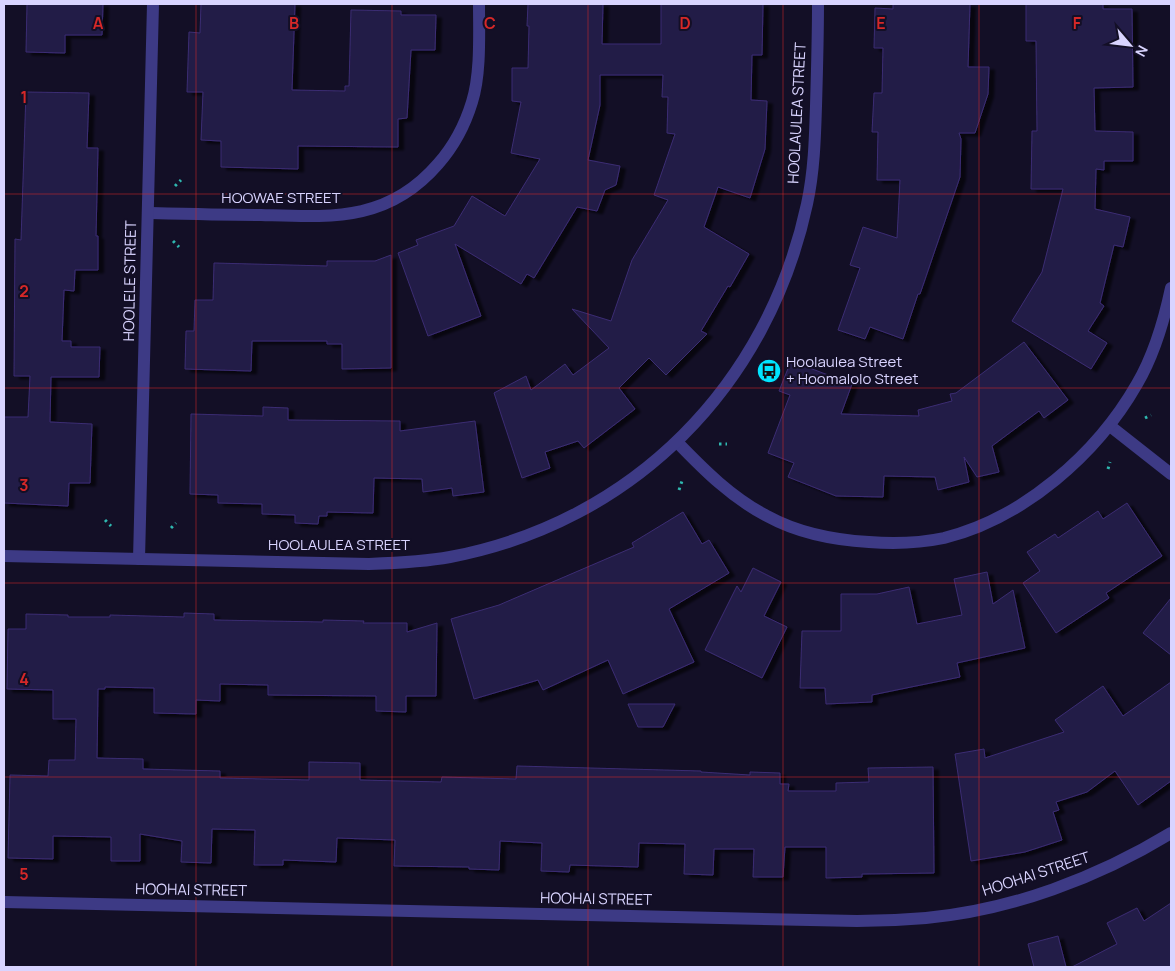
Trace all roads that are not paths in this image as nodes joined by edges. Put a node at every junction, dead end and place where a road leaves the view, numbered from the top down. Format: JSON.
{"nodes":[{"id":1,"x":153,"y":4,"type":"edge"},
{"id":2,"x":479,"y":4,"type":"edge"},
{"id":3,"x":818,"y":4,"type":"edge"},
{"id":4,"x":148,"y":213,"type":"junction"},
{"id":5,"x":1171,"y":288,"type":"edge"},
{"id":6,"x":1110,"y":426,"type":"junction"},
{"id":7,"x":677,"y":442,"type":"junction"},
{"id":8,"x":1171,"y":474,"type":"edge"},
{"id":9,"x":4,"y":556,"type":"edge"},
{"id":10,"x":139,"y":559,"type":"junction"},
{"id":11,"x":1171,"y":833,"type":"edge"},
{"id":12,"x":4,"y":902,"type":"edge"}],
"edges":[{"from":1,"to":4,"type":"street","name":"HOOLELE STREET"},
{"from":2,"to":4,"type":"street","name":"HOOWAE STREET"},
{"from":3,"to":7,"type":"street","name":"HOOLAULEA STREET"},
{"from":4,"to":10,"type":"street","name":"HOOLELE STREET"},
{"from":5,"to":6,"type":"street"},
{"from":6,"to":7,"type":"street"},
{"from":6,"to":8,"type":"street"},
{"from":7,"to":10,"type":"street","name":"HOOLAULEA STREET"},
{"from":9,"to":10,"type":"street","name":"HOOLAULEA STREET"},
{"from":11,"to":12,"type":"street","name":"HOOHAI STREET"}]}
